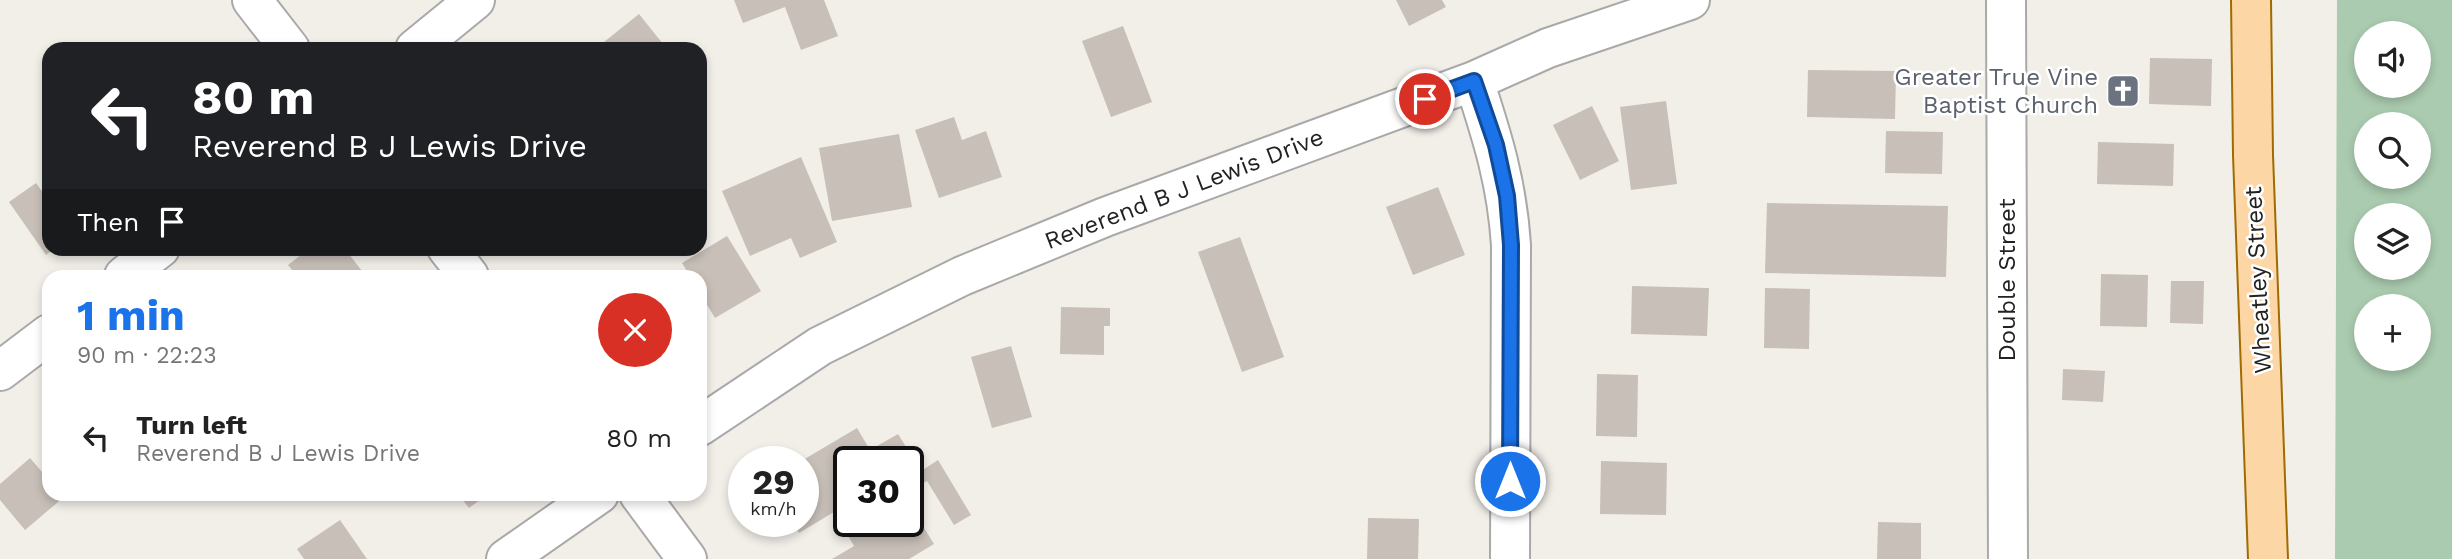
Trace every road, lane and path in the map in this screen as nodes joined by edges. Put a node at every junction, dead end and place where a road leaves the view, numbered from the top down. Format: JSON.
{"nodes":[{"id":1,"x":252,"y":0,"type":"edge"},
{"id":2,"x":475,"y":0,"type":"edge"},
{"id":3,"x":1690,"y":0,"type":"edge"},
{"id":4,"x":2006,"y":0,"type":"edge"},
{"id":5,"x":2227,"y":0,"type":"edge"},
{"id":6,"x":2251,"y":0,"type":"edge"},
{"id":7,"x":285,"y":42,"type":"edge"},
{"id":8,"x":424,"y":42,"type":"edge"},
{"id":9,"x":1474,"y":81,"type":"junction"},
{"id":10,"x":150,"y":256,"type":"edge"},
{"id":11,"x":453,"y":256,"type":"edge"},
{"id":12,"x":132,"y":270,"type":"edge"},
{"id":13,"x":464,"y":270,"type":"edge"},
{"id":14,"x":42,"y":339,"type":"edge"},
{"id":15,"x":0,"y":371,"type":"edge"},
{"id":16,"x":707,"y":421,"type":"edge"},
{"id":17,"x":589,"y":501,"type":"edge"},
{"id":18,"x":644,"y":501,"type":"edge"},
{"id":19,"x":506,"y":559,"type":"edge"},
{"id":20,"x":687,"y":559,"type":"edge"},
{"id":21,"x":1510,"y":559,"type":"edge"},
{"id":22,"x":2007,"y":559,"type":"edge"},
{"id":23,"x":2268,"y":559,"type":"edge"}],
"edges":[{"from":1,"to":7,"type":"street"},
{"from":2,"to":8,"type":"street"},
{"from":3,"to":9,"type":"street","name":"Reverend B J Lewis Drive"},
{"from":4,"to":22,"type":"street","name":"Double Street"},
{"from":5,"to":6,"type":"street"},
{"from":6,"to":23,"type":"main road","name":"Wheatley Street"},
{"from":9,"to":16,"type":"street","name":"Reverend B J Lewis Drive"},
{"from":9,"to":21,"type":"street"},
{"from":10,"to":12,"type":"street"},
{"from":11,"to":13,"type":"street"},
{"from":14,"to":15,"type":"street"},
{"from":17,"to":19,"type":"street"},
{"from":18,"to":20,"type":"street"}]}
